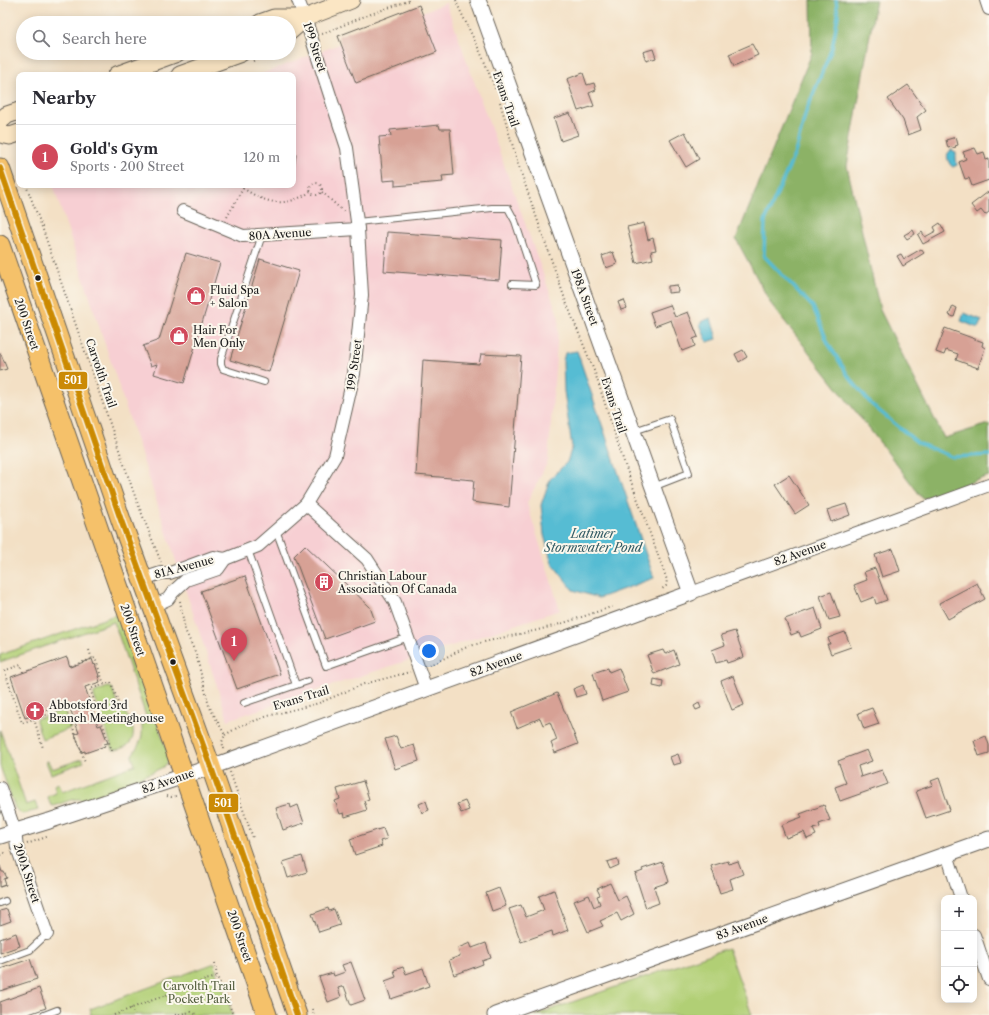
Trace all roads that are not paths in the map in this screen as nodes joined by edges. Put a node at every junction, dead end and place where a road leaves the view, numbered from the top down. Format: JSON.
{"nodes":[{"id":1,"x":298,"y":0,"type":"edge"},
{"id":2,"x":351,"y":0,"type":"edge"},
{"id":3,"x":478,"y":0,"type":"edge"},
{"id":4,"x":986,"y":0,"type":"edge"},
{"id":5,"x":989,"y":8,"type":"edge"},
{"id":6,"x":296,"y":18,"type":"edge"},
{"id":7,"x":305,"y":18,"type":"junction"},
{"id":8,"x":296,"y":26,"type":"edge"},
{"id":9,"x":158,"y":60,"type":"edge"},
{"id":10,"x":222,"y":60,"type":"edge"},
{"id":11,"x":125,"y":72,"type":"edge"},
{"id":12,"x":188,"y":72,"type":"edge"},
{"id":13,"x":16,"y":112,"type":"edge"},
{"id":14,"x":0,"y":121,"type":"edge"},
{"id":15,"x":0,"y":134,"type":"edge"},
{"id":16,"x":16,"y":134,"type":"edge"},
{"id":17,"x":0,"y":168,"type":"edge"},
{"id":18,"x":183,"y":211,"type":"dead end"},
{"id":19,"x":358,"y":226,"type":"junction"},
{"id":20,"x":262,"y":235,"type":"junction"},
{"id":21,"x":0,"y":245,"type":"edge"},
{"id":22,"x":512,"y":284,"type":"dead end"},
{"id":23,"x":264,"y":382,"type":"dead end"},
{"id":24,"x":633,"y":431,"type":"junction"},
{"id":25,"x":989,"y":485,"type":"edge"},
{"id":26,"x":652,"y":487,"type":"junction"},
{"id":27,"x":306,"y":504,"type":"junction"},
{"id":28,"x":276,"y":530,"type":"junction"},
{"id":29,"x":248,"y":550,"type":"junction"},
{"id":30,"x":225,"y":559,"type":"junction"},
{"id":31,"x":143,"y":579,"type":"junction"},
{"id":32,"x":691,"y":593,"type":"junction"},
{"id":33,"x":153,"y":606,"type":"junction"},
{"id":34,"x":408,"y":637,"type":"junction"},
{"id":35,"x":308,"y":681,"type":"dead end"},
{"id":36,"x":296,"y":686,"type":"junction"},
{"id":37,"x":426,"y":689,"type":"junction"},
{"id":38,"x":244,"y":703,"type":"dead end"},
{"id":39,"x":210,"y":766,"type":"junction"},
{"id":40,"x":184,"y":775,"type":"junction"},
{"id":41,"x":0,"y":788,"type":"edge"},
{"id":42,"x":15,"y":831,"type":"junction"},
{"id":43,"x":0,"y":836,"type":"edge"},
{"id":44,"x":989,"y":839,"type":"edge"},
{"id":45,"x":946,"y":854,"type":"junction"},
{"id":46,"x":960,"y":895,"type":"edge"},
{"id":47,"x":47,"y":934,"type":"joint"},
{"id":48,"x":977,"y":944,"type":"edge"},
{"id":49,"x":0,"y":961,"type":"edge"},
{"id":50,"x":989,"y":979,"type":"edge"},
{"id":51,"x":57,"y":1010,"type":"dead end"},
{"id":52,"x":44,"y":1015,"type":"edge"},
{"id":53,"x":267,"y":1015,"type":"edge"},
{"id":54,"x":297,"y":1015,"type":"edge"},
{"id":55,"x":495,"y":1015,"type":"edge"}],
"edges":[{"from":1,"to":7,"type":"street","name":"199 Street"},
{"from":2,"to":7,"type":"main road"},
{"from":3,"to":24,"type":"street","name":"198A Street"},
{"from":4,"to":5,"type":"street"},
{"from":6,"to":7,"type":"main road"},
{"from":7,"to":8,"type":"main road"},
{"from":7,"to":19,"type":"street","name":"199 Street"},
{"from":9,"to":11,"type":"main road"},
{"from":10,"to":12,"type":"main road"},
{"from":13,"to":14,"type":"main road"},
{"from":15,"to":16,"type":"main road"},
{"from":17,"to":31,"type":"main road"},
{"from":18,"to":20,"type":"street","name":"80A Avenue"},
{"from":19,"to":20,"type":"street","name":"80A Avenue"},
{"from":19,"to":22,"type":"lane"},
{"from":19,"to":27,"type":"street","name":"199 Street"},
{"from":20,"to":23,"type":"lane"},
{"from":21,"to":40,"type":"main road","name":"200 Street"},
{"from":24,"to":26,"type":"street","name":"198A Street"},
{"from":24,"to":26,"type":"lane"},
{"from":25,"to":32,"type":"street","name":"82 Avenue"},
{"from":26,"to":32,"type":"street","name":"198A Street"},
{"from":27,"to":28,"type":"street","name":"81A Avenue"},
{"from":27,"to":34,"type":"street"},
{"from":28,"to":29,"type":"street","name":"81A Avenue"},
{"from":28,"to":34,"type":"lane"},
{"from":29,"to":30,"type":"street","name":"81A Avenue"},
{"from":29,"to":36,"type":"lane"},
{"from":30,"to":31,"type":"street","name":"81A Avenue"},
{"from":30,"to":33,"type":"street","name":"81A Avenue"},
{"from":31,"to":33,"type":"main road"},
{"from":32,"to":37,"type":"street","name":"82 Avenue"},
{"from":33,"to":39,"type":"main road"},
{"from":34,"to":37,"type":"street"},
{"from":35,"to":36,"type":"lane"},
{"from":36,"to":38,"type":"lane"},
{"from":37,"to":39,"type":"street","name":"82 Avenue"},
{"from":39,"to":40,"type":"street","name":"82 Avenue"},
{"from":39,"to":54,"type":"main road"},
{"from":40,"to":42,"type":"street","name":"82 Avenue"},
{"from":40,"to":53,"type":"main road","name":"200 Street"},
{"from":41,"to":42,"type":"street","name":"200A Street"},
{"from":42,"to":43,"type":"street","name":"82 Avenue"},
{"from":42,"to":47,"type":"street","name":"200A Street"},
{"from":44,"to":45,"type":"street","name":"83 Avenue"},
{"from":45,"to":46,"type":"street"},
{"from":45,"to":55,"type":"street","name":"83 Avenue"},
{"from":47,"to":49,"type":"lane"},
{"from":48,"to":50,"type":"street"},
{"from":51,"to":52,"type":"lane"}]}
